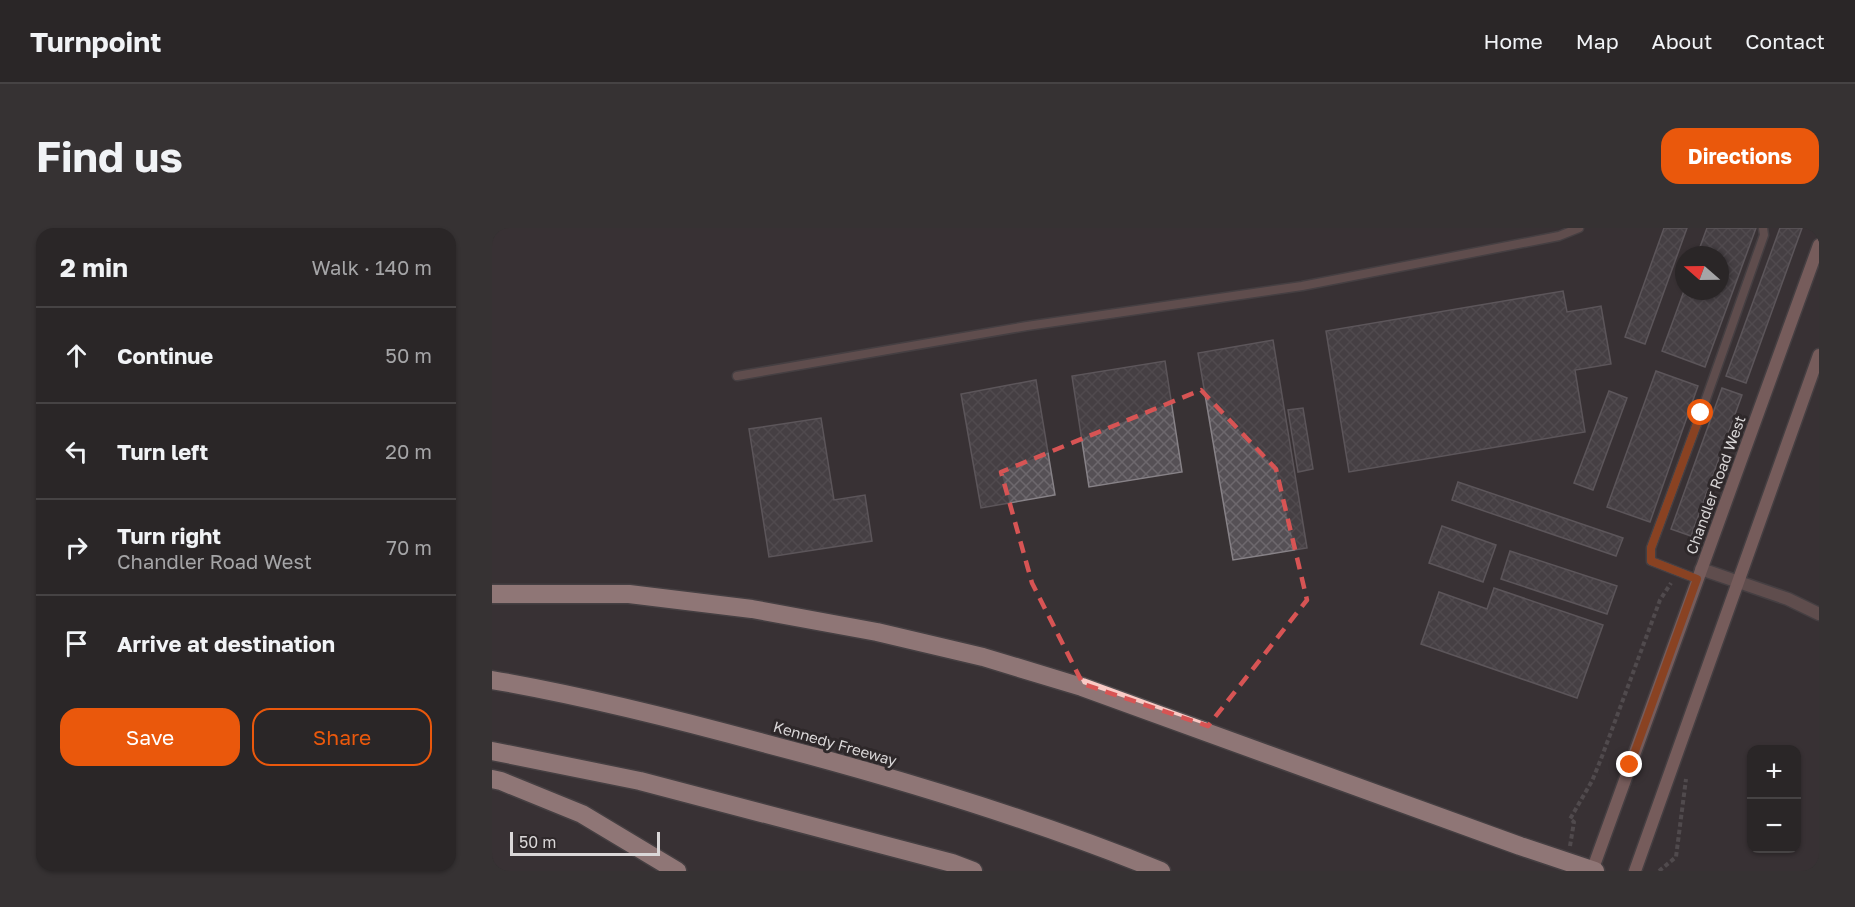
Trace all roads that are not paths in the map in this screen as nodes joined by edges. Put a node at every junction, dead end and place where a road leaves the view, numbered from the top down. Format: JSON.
{"nodes":[{"id":1,"x":1579,"y":228,"type":"edge"},
{"id":2,"x":1763,"y":228,"type":"edge"},
{"id":3,"x":1819,"y":245,"type":"edge"},
{"id":4,"x":1819,"y":355,"type":"edge"},
{"id":5,"x":737,"y":376,"type":"dead end"},
{"id":6,"x":1699,"y":574,"type":"junction"},
{"id":7,"x":1738,"y":582,"type":"junction"},
{"id":8,"x":492,"y":594,"type":"edge"},
{"id":9,"x":1819,"y":614,"type":"edge"},
{"id":10,"x":492,"y":680,"type":"edge"},
{"id":11,"x":492,"y":751,"type":"edge"},
{"id":12,"x":492,"y":779,"type":"edge"},
{"id":13,"x":677,"y":871,"type":"edge"},
{"id":14,"x":973,"y":871,"type":"edge"},
{"id":15,"x":1161,"y":871,"type":"edge"},
{"id":16,"x":1593,"y":871,"type":"edge"},
{"id":17,"x":1635,"y":871,"type":"edge"}],
"edges":[{"from":1,"to":5,"type":"lane"},
{"from":2,"to":6,"type":"lane"},
{"from":3,"to":6,"type":"main road","name":"Chandler Road West"},
{"from":4,"to":7,"type":"main road"},
{"from":6,"to":7,"type":"street"},
{"from":6,"to":16,"type":"main road","name":"Chandler Road West"},
{"from":7,"to":9,"type":"street"},
{"from":7,"to":17,"type":"main road"},
{"from":8,"to":16,"type":"highway"},
{"from":10,"to":15,"type":"highway","name":"Kennedy Freeway"},
{"from":11,"to":14,"type":"highway"},
{"from":12,"to":13,"type":"highway"}]}
